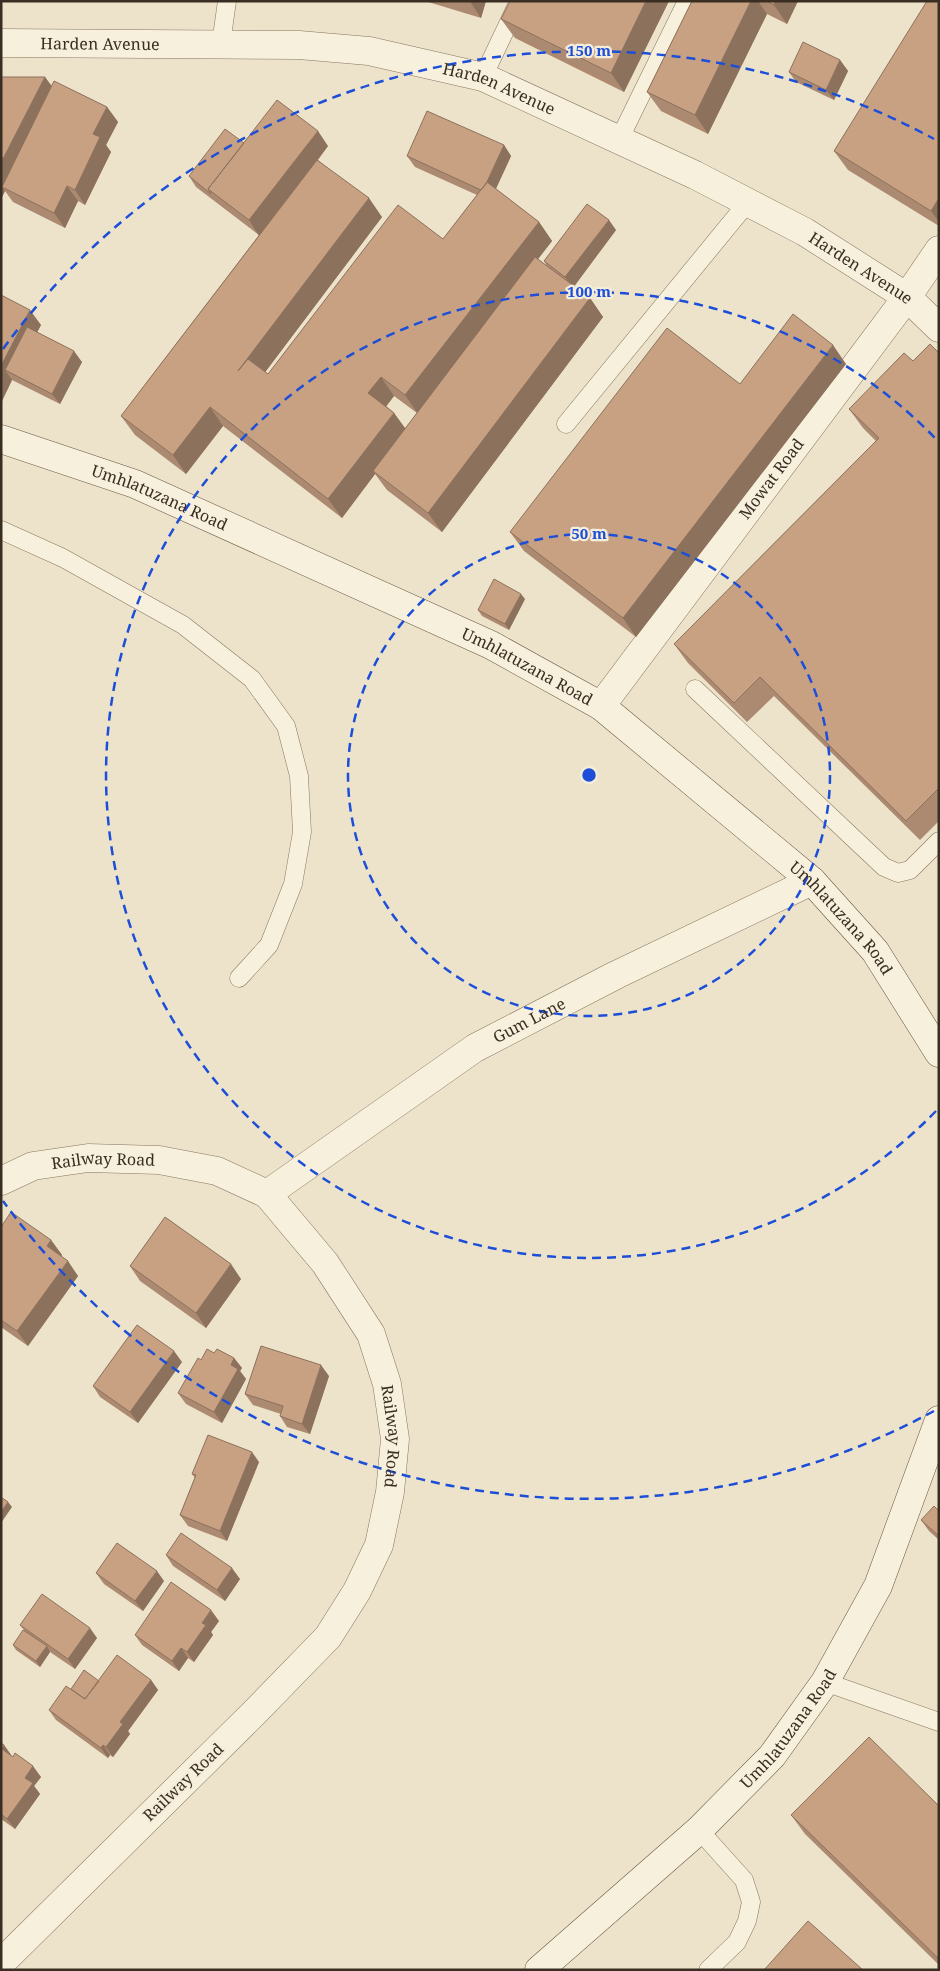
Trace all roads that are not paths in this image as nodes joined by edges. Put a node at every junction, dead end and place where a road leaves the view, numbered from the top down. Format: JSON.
{"nodes":[{"id":1,"x":227,"y":1,"type":"edge"},
{"id":2,"x":518,"y":1,"type":"edge"},
{"id":3,"x":688,"y":1,"type":"edge"},
{"id":4,"x":1,"y":43,"type":"edge"},
{"id":5,"x":221,"y":44,"type":"junction"},
{"id":6,"x":484,"y":77,"type":"junction"},
{"id":7,"x":619,"y":140,"type":"junction"},
{"id":8,"x":748,"y":202,"type":"junction"},
{"id":9,"x":939,"y":250,"type":"edge"},
{"id":10,"x":907,"y":297,"type":"junction"},
{"id":11,"x":939,"y":328,"type":"edge"},
{"id":12,"x":566,"y":424,"type":"dead end"},
{"id":13,"x":1,"y":439,"type":"edge"},
{"id":14,"x":1,"y":530,"type":"edge"},
{"id":15,"x":695,"y":689,"type":"edge"},
{"id":16,"x":601,"y":706,"type":"junction"},
{"id":17,"x":939,"y":841,"type":"edge"},
{"id":18,"x":812,"y":882,"type":"junction"},
{"id":19,"x":239,"y":978,"type":"dead end"},
{"id":20,"x":939,"y":1053,"type":"edge"},
{"id":21,"x":1,"y":1181,"type":"edge"},
{"id":22,"x":268,"y":1194,"type":"junction"},
{"id":23,"x":939,"y":1420,"type":"edge"},
{"id":24,"x":826,"y":1682,"type":"junction"},
{"id":25,"x":939,"y":1722,"type":"edge"},
{"id":26,"x":698,"y":1830,"type":"junction"},
{"id":27,"x":1,"y":1962,"type":"edge"},
{"id":28,"x":539,"y":1970,"type":"edge"},
{"id":29,"x":708,"y":1970,"type":"edge"}],
"edges":[{"from":1,"to":5,"type":"lane"},
{"from":2,"to":6,"type":"lane"},
{"from":3,"to":7,"type":"lane"},
{"from":4,"to":5,"type":"street","name":"Harden Avenue"},
{"from":5,"to":6,"type":"street","name":"Harden Avenue"},
{"from":6,"to":7,"type":"street","name":"Harden Avenue"},
{"from":7,"to":8,"type":"street","name":"Harden Avenue"},
{"from":8,"to":10,"type":"street","name":"Harden Avenue"},
{"from":8,"to":12,"type":"lane"},
{"from":9,"to":10,"type":"street","name":"Mowat Road"},
{"from":10,"to":11,"type":"street","name":"Harden Avenue"},
{"from":10,"to":16,"type":"street","name":"Mowat Road"},
{"from":13,"to":16,"type":"street","name":"Umhlatuzana Road"},
{"from":14,"to":19,"type":"lane"},
{"from":15,"to":17,"type":"lane"},
{"from":16,"to":18,"type":"street","name":"Umhlatuzana Road"},
{"from":18,"to":20,"type":"street","name":"Umhlatuzana Road"},
{"from":18,"to":22,"type":"street","name":"Gum Lane"},
{"from":21,"to":22,"type":"street","name":"Railway Road"},
{"from":22,"to":27,"type":"street","name":"Railway Road"},
{"from":23,"to":24,"type":"street","name":"Umhlatuzana Road"},
{"from":24,"to":25,"type":"lane"},
{"from":24,"to":26,"type":"street","name":"Umhlatuzana Road"},
{"from":26,"to":28,"type":"street","name":"Umhlatuzana Road"},
{"from":26,"to":29,"type":"lane"}]}
